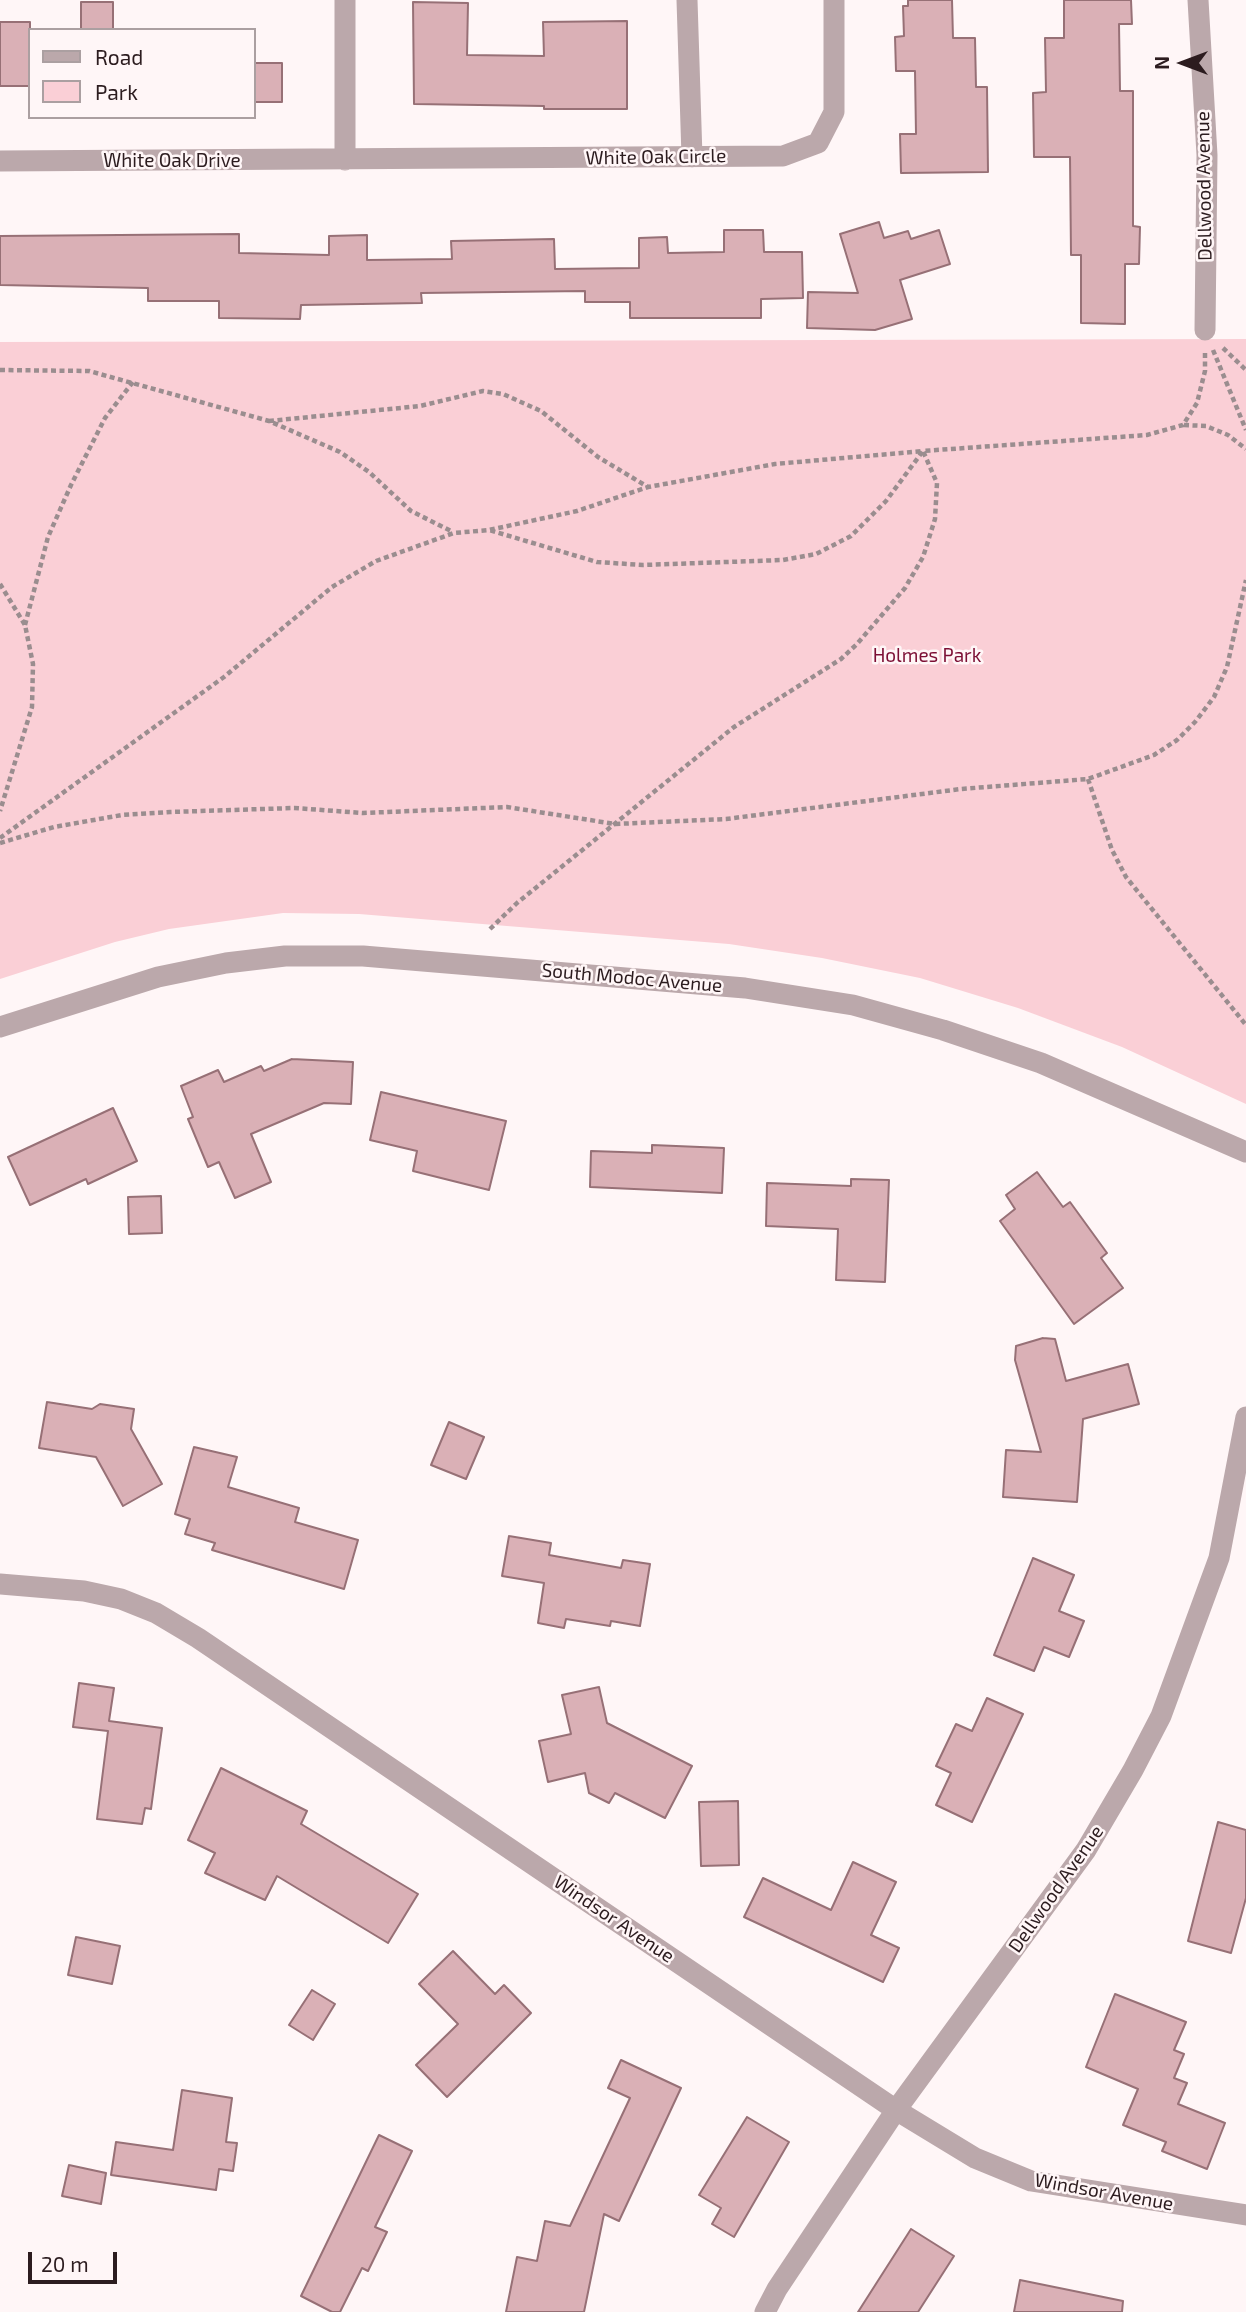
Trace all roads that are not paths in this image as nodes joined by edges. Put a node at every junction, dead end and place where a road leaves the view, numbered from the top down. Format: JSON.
{"nodes":[{"id":1,"x":345,"y":0,"type":"edge"},
{"id":2,"x":687,"y":0,"type":"edge"},
{"id":3,"x":834,"y":0,"type":"edge"},
{"id":4,"x":1198,"y":0,"type":"edge"},
{"id":5,"x":692,"y":157,"type":"junction"},
{"id":6,"x":345,"y":160,"type":"junction"},
{"id":7,"x":0,"y":161,"type":"edge"},
{"id":8,"x":1205,"y":330,"type":"road end"},
{"id":9,"x":0,"y":1027,"type":"edge"},
{"id":10,"x":1246,"y":1152,"type":"edge"},
{"id":11,"x":1246,"y":1418,"type":"edge"},
{"id":12,"x":0,"y":1584,"type":"edge"},
{"id":13,"x":896,"y":2110,"type":"junction"},
{"id":14,"x":1246,"y":2215,"type":"edge"},
{"id":15,"x":765,"y":2312,"type":"edge"}],
"edges":[{"from":1,"to":6,"type":"street"},
{"from":2,"to":5,"type":"street"},
{"from":3,"to":5,"type":"street","name":"White Oak Circle"},
{"from":4,"to":8,"type":"street","name":"Dellwood Avenue"},
{"from":5,"to":6,"type":"street","name":"White Oak Circle"},
{"from":6,"to":7,"type":"street","name":"White Oak Drive"},
{"from":9,"to":10,"type":"street","name":"South Modoc Avenue"},
{"from":11,"to":13,"type":"street","name":"Dellwood Avenue"},
{"from":12,"to":13,"type":"street","name":"Windsor Avenue"},
{"from":13,"to":14,"type":"street","name":"Windsor Avenue"},
{"from":13,"to":15,"type":"street","name":"Dellwood Avenue"}]}
